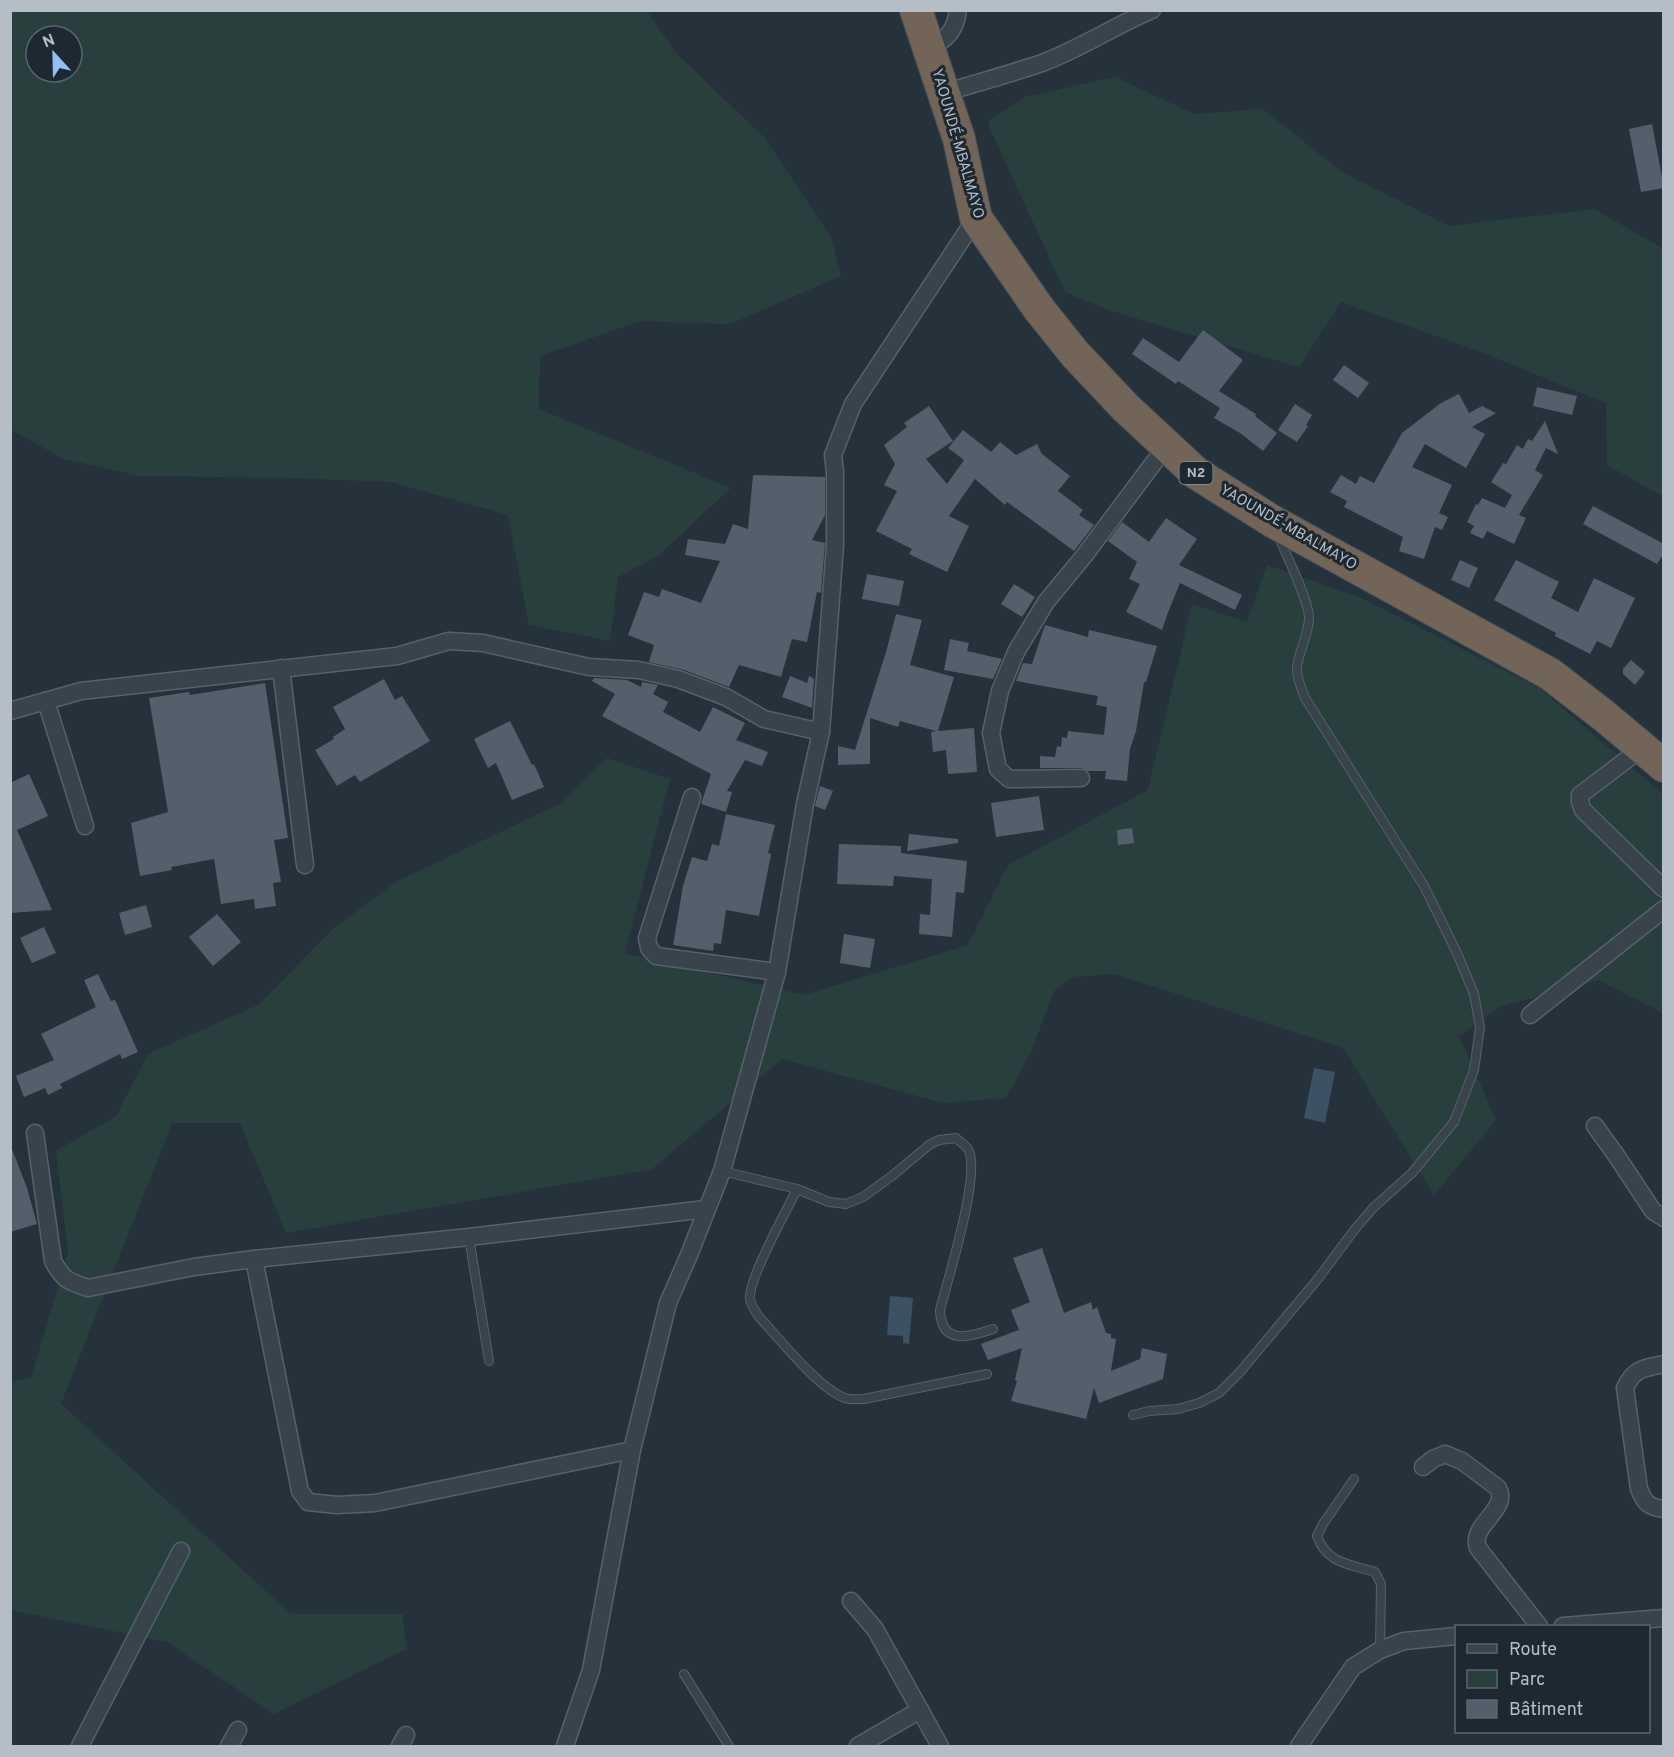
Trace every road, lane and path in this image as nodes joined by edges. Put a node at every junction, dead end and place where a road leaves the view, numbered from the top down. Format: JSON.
{"nodes":[{"id":1,"x":916,"y":10,"type":"edge"},
{"id":2,"x":958,"y":10,"type":"edge"},
{"id":3,"x":1152,"y":10,"type":"edge"},
{"id":4,"x":929,"y":50,"type":"junction"},
{"id":5,"x":944,"y":93,"type":"junction"},
{"id":6,"x":976,"y":218,"type":"junction"},
{"id":7,"x":1167,"y":446,"type":"junction"},
{"id":8,"x":1272,"y":521,"type":"junction"},
{"id":9,"x":281,"y":668,"type":"junction"},
{"id":10,"x":46,"y":701,"type":"junction"},
{"id":11,"x":10,"y":711,"type":"edge"},
{"id":12,"x":821,"y":732,"type":"junction"},
{"id":13,"x":1653,"y":757,"type":"edge"},
{"id":14,"x":1081,"y":778,"type":"dead end"},
{"id":15,"x":692,"y":797,"type":"dead end"},
{"id":16,"x":85,"y":826,"type":"dead end"},
{"id":17,"x":305,"y":866,"type":"dead end"},
{"id":18,"x":1664,"y":889,"type":"edge"},
{"id":19,"x":1664,"y":909,"type":"edge"},
{"id":20,"x":777,"y":972,"type":"junction"},
{"id":21,"x":1530,"y":1015,"type":"dead end"},
{"id":22,"x":1595,"y":1126,"type":"dead end"},
{"id":23,"x":35,"y":1133,"type":"dead end"},
{"id":24,"x":722,"y":1171,"type":"junction"},
{"id":25,"x":797,"y":1189,"type":"junction"},
{"id":26,"x":706,"y":1209,"type":"junction"},
{"id":27,"x":1664,"y":1218,"type":"edge"},
{"id":28,"x":469,"y":1237,"type":"junction"},
{"id":29,"x":254,"y":1258,"type":"junction"},
{"id":30,"x":993,"y":1329,"type":"dead end"},
{"id":31,"x":489,"y":1360,"type":"dead end"},
{"id":32,"x":1664,"y":1364,"type":"edge"},
{"id":33,"x":987,"y":1374,"type":"dead end"},
{"id":34,"x":1133,"y":1415,"type":"dead end"},
{"id":35,"x":632,"y":1450,"type":"junction"},
{"id":36,"x":1423,"y":1467,"type":"dead end"},
{"id":37,"x":1354,"y":1479,"type":"dead end"},
{"id":38,"x":1664,"y":1509,"type":"edge"},
{"id":39,"x":181,"y":1551,"type":"dead end"},
{"id":40,"x":851,"y":1600,"type":"dead end"},
{"id":41,"x":1664,"y":1618,"type":"edge"},
{"id":42,"x":1538,"y":1625,"type":"edge"},
{"id":43,"x":1576,"y":1625,"type":"edge"},
{"id":44,"x":1455,"y":1636,"type":"edge"},
{"id":45,"x":1380,"y":1650,"type":"junction"},
{"id":46,"x":684,"y":1674,"type":"dead end"},
{"id":47,"x":920,"y":1710,"type":"junction"},
{"id":48,"x":238,"y":1730,"type":"dead end"},
{"id":49,"x":80,"y":1746,"type":"edge"},
{"id":50,"x":229,"y":1746,"type":"edge"},
{"id":51,"x":565,"y":1746,"type":"edge"},
{"id":52,"x":729,"y":1746,"type":"edge"},
{"id":53,"x":858,"y":1746,"type":"edge"},
{"id":54,"x":940,"y":1746,"type":"edge"},
{"id":55,"x":1299,"y":1746,"type":"edge"}],
"edges":[{"from":1,"to":4,"type":"highway","name":"YAOUNDÉ-MBALMAYO","number":"N2"},
{"from":2,"to":4,"type":"street"},
{"from":3,"to":5,"type":"street"},
{"from":4,"to":5,"type":"highway","name":"YAOUNDÉ-MBALMAYO","number":"N2"},
{"from":5,"to":6,"type":"highway","name":"YAOUNDÉ-MBALMAYO","number":"N2"},
{"from":6,"to":7,"type":"highway","name":"YAOUNDÉ-MBALMAYO","number":"N2"},
{"from":6,"to":12,"type":"street"},
{"from":7,"to":8,"type":"highway","name":"YAOUNDÉ-MBALMAYO","number":"N2"},
{"from":7,"to":14,"type":"street"},
{"from":8,"to":13,"type":"highway","name":"YAOUNDÉ-MBALMAYO","number":"N2"},
{"from":8,"to":34,"type":"lane"},
{"from":9,"to":10,"type":"street"},
{"from":9,"to":12,"type":"street"},
{"from":9,"to":17,"type":"street"},
{"from":10,"to":11,"type":"street"},
{"from":10,"to":16,"type":"street"},
{"from":12,"to":20,"type":"street"},
{"from":13,"to":18,"type":"street"},
{"from":15,"to":20,"type":"street"},
{"from":19,"to":21,"type":"street"},
{"from":20,"to":24,"type":"street"},
{"from":22,"to":27,"type":"street"},
{"from":23,"to":29,"type":"street"},
{"from":24,"to":25,"type":"lane"},
{"from":24,"to":26,"type":"street"},
{"from":25,"to":30,"type":"lane"},
{"from":25,"to":33,"type":"lane"},
{"from":26,"to":28,"type":"street"},
{"from":26,"to":35,"type":"street"},
{"from":28,"to":29,"type":"street"},
{"from":28,"to":31,"type":"lane"},
{"from":29,"to":35,"type":"street"},
{"from":32,"to":38,"type":"street"},
{"from":35,"to":51,"type":"street"},
{"from":36,"to":42,"type":"street"},
{"from":37,"to":45,"type":"lane"},
{"from":39,"to":49,"type":"street"},
{"from":40,"to":47,"type":"street"},
{"from":41,"to":43,"type":"street"},
{"from":44,"to":45,"type":"street"},
{"from":45,"to":55,"type":"street"},
{"from":46,"to":52,"type":"lane"},
{"from":47,"to":53,"type":"street"},
{"from":47,"to":54,"type":"street"},
{"from":48,"to":50,"type":"street"}]}
